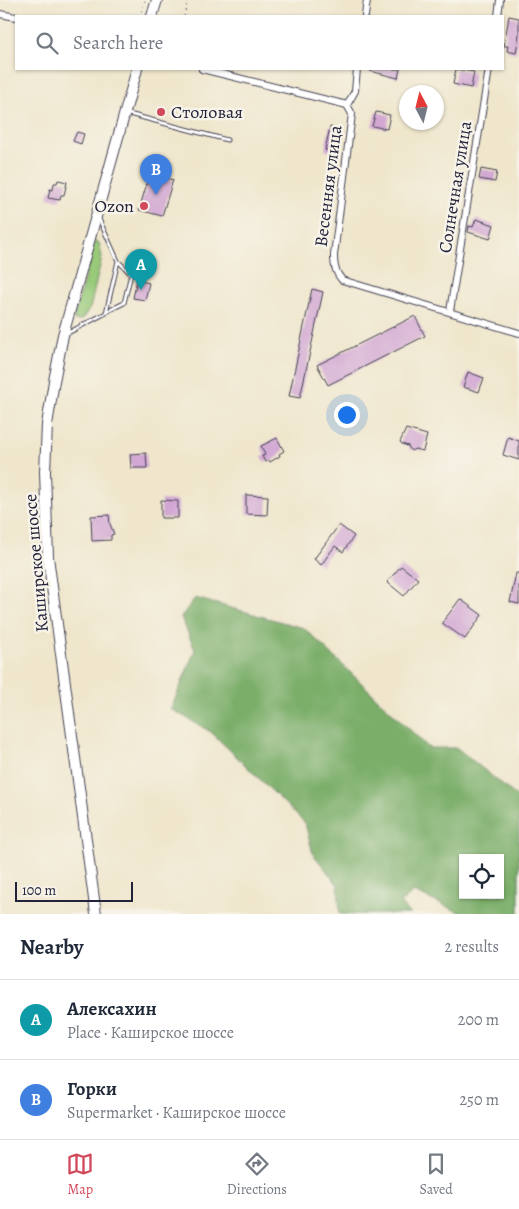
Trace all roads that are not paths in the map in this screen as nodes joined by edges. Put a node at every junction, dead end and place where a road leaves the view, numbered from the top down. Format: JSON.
{"nodes":[{"id":1,"x":157,"y":0,"type":"edge"},
{"id":2,"x":367,"y":0,"type":"edge"},
{"id":3,"x":500,"y":0,"type":"edge"},
{"id":4,"x":0,"y":14,"type":"edge"},
{"id":5,"x":152,"y":15,"type":"edge"},
{"id":6,"x":365,"y":15,"type":"edge"},
{"id":7,"x":498,"y":15,"type":"edge"},
{"id":8,"x":15,"y":17,"type":"edge"},
{"id":9,"x":137,"y":70,"type":"edge"},
{"id":10,"x":206,"y":70,"type":"edge"},
{"id":11,"x":357,"y":70,"type":"edge"},
{"id":12,"x":489,"y":70,"type":"edge"},
{"id":13,"x":347,"y":105,"type":"junction"},
{"id":14,"x":125,"y":113,"type":"junction"},
{"id":15,"x":227,"y":140,"type":"dead end"},
{"id":16,"x":97,"y":215,"type":"junction"},
{"id":17,"x":118,"y":261,"type":"junction"},
{"id":18,"x":450,"y":311,"type":"junction"},
{"id":19,"x":106,"y":313,"type":"junction"},
{"id":20,"x":519,"y":333,"type":"edge"},
{"id":21,"x":64,"y":336,"type":"junction"},
{"id":22,"x":96,"y":914,"type":"edge"}],
"edges":[{"from":1,"to":5,"type":"main road"},
{"from":2,"to":6,"type":"street"},
{"from":3,"to":7,"type":"street"},
{"from":4,"to":8,"type":"street"},
{"from":9,"to":14,"type":"main road","name":"Каширское шоссе"},
{"from":10,"to":13,"type":"street"},
{"from":11,"to":13,"type":"street","name":"Весенняя улица"},
{"from":12,"to":18,"type":"street","name":"Солнечная улица"},
{"from":13,"to":18,"type":"street","name":"Весенняя улица"},
{"from":14,"to":15,"type":"lane"},
{"from":14,"to":16,"type":"main road","name":"Каширское шоссе"},
{"from":16,"to":17,"type":"lane"},
{"from":16,"to":21,"type":"main road","name":"Каширское шоссе"},
{"from":17,"to":19,"type":"lane"},
{"from":17,"to":19,"type":"lane"},
{"from":18,"to":20,"type":"street"},
{"from":19,"to":21,"type":"lane"},
{"from":21,"to":22,"type":"main road","name":"Каширское шоссе"}]}
